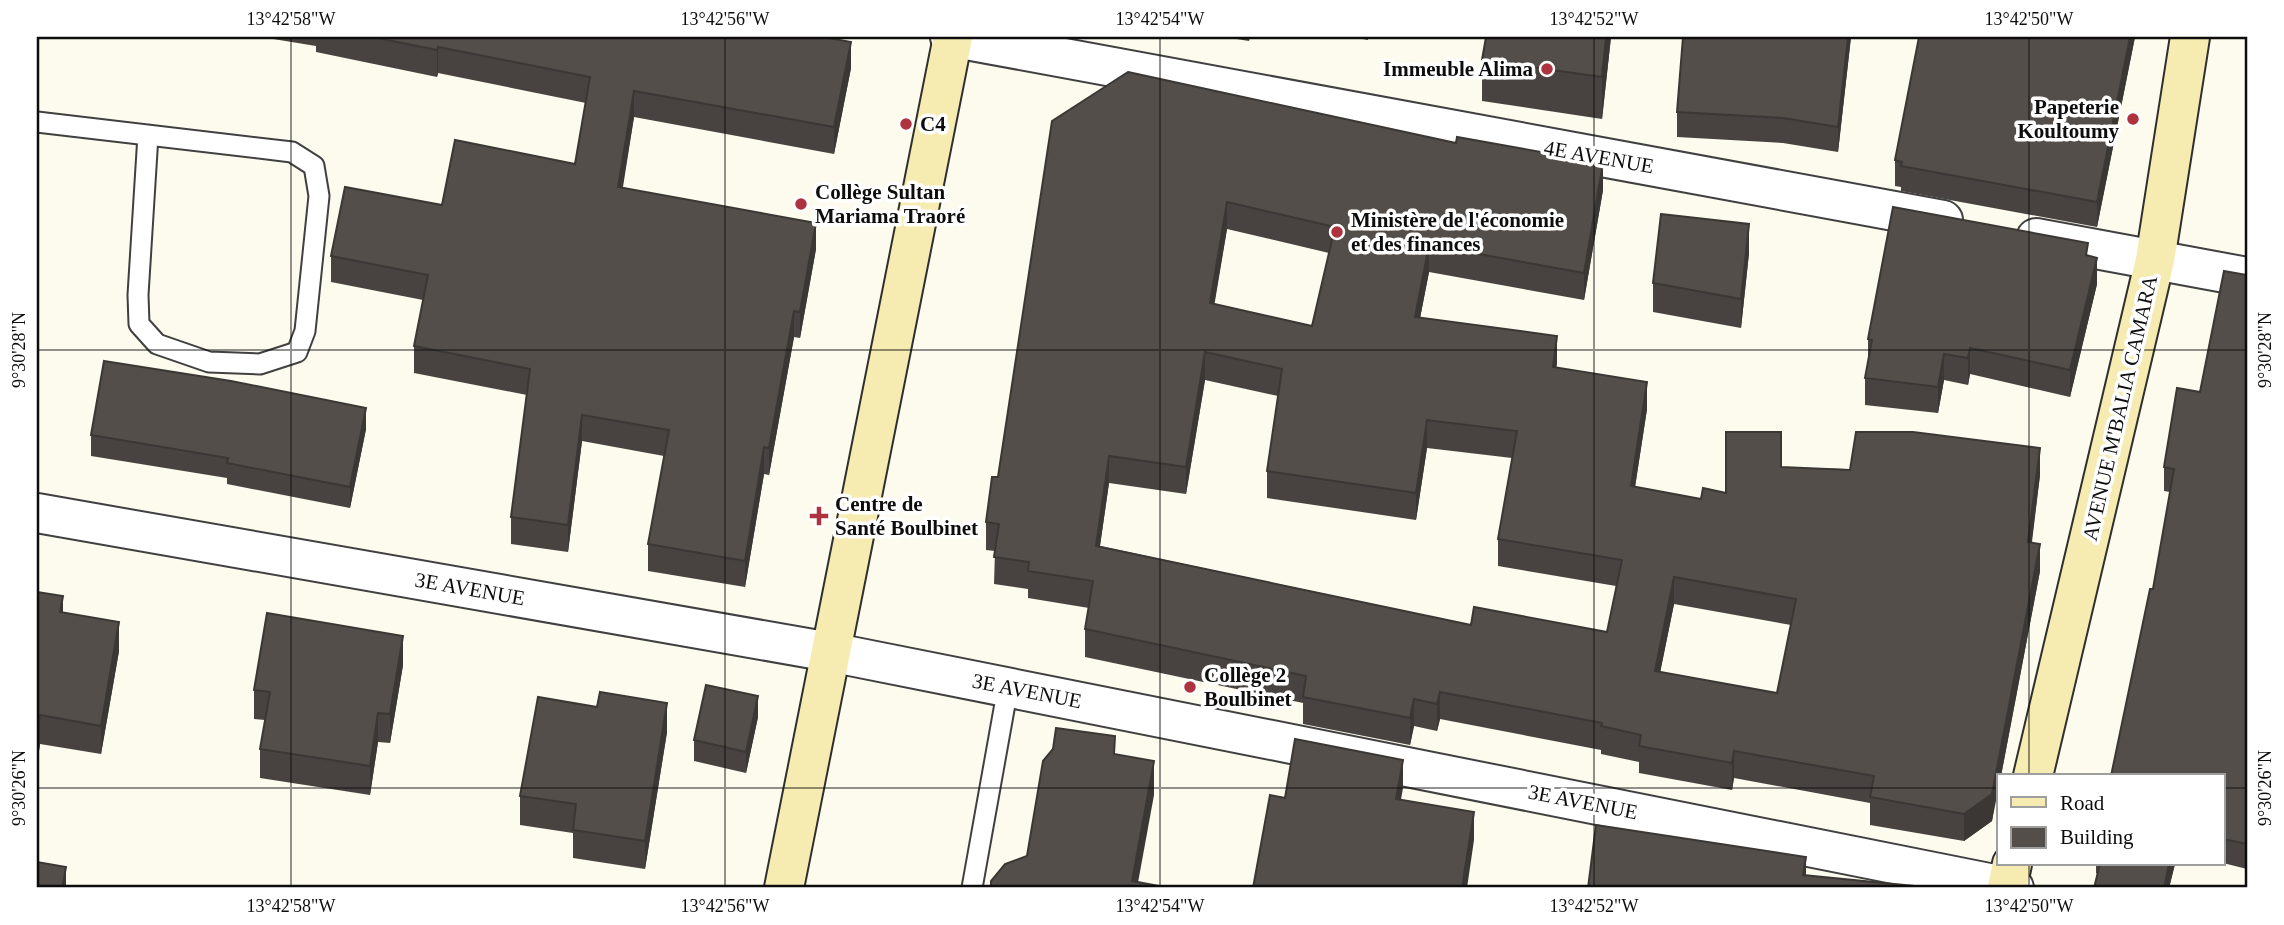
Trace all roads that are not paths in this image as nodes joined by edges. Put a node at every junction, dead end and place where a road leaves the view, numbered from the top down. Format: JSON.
{"nodes":[{"id":1,"x":952,"y":37,"type":"edge"},
{"id":2,"x":2190,"y":37,"type":"edge"},
{"id":3,"x":37,"y":122,"type":"edge"},
{"id":4,"x":148,"y":135,"type":"junction"},
{"id":5,"x":2155,"y":260,"type":"junction"},
{"id":6,"x":2247,"y":277,"type":"edge"},
{"id":7,"x":37,"y":513,"type":"edge"},
{"id":8,"x":830,"y":652,"type":"junction"},
{"id":9,"x":1008,"y":687,"type":"junction"},
{"id":10,"x":2033,"y":774,"type":"edge"},
{"id":11,"x":2010,"y":882,"type":"edge"},
{"id":12,"x":784,"y":888,"type":"edge"},
{"id":13,"x":972,"y":888,"type":"edge"}],
"edges":[{"from":1,"to":5,"type":"street","name":"4E AVENUE"},
{"from":1,"to":8,"type":"street"},
{"from":2,"to":5,"type":"street","name":"AVENUE M'BALIA CAMARA"},
{"from":3,"to":4,"type":"lane"},
{"from":4,"to":4,"type":"lane"},
{"from":5,"to":6,"type":"street","name":"4E AVENUE"},
{"from":5,"to":10,"type":"street","name":"AVENUE M'BALIA CAMARA"},
{"from":7,"to":8,"type":"street","name":"3E AVENUE"},
{"from":8,"to":9,"type":"street","name":"3E AVENUE"},
{"from":8,"to":12,"type":"street"},
{"from":9,"to":11,"type":"street","name":"3E AVENUE"},
{"from":9,"to":13,"type":"lane"}]}
